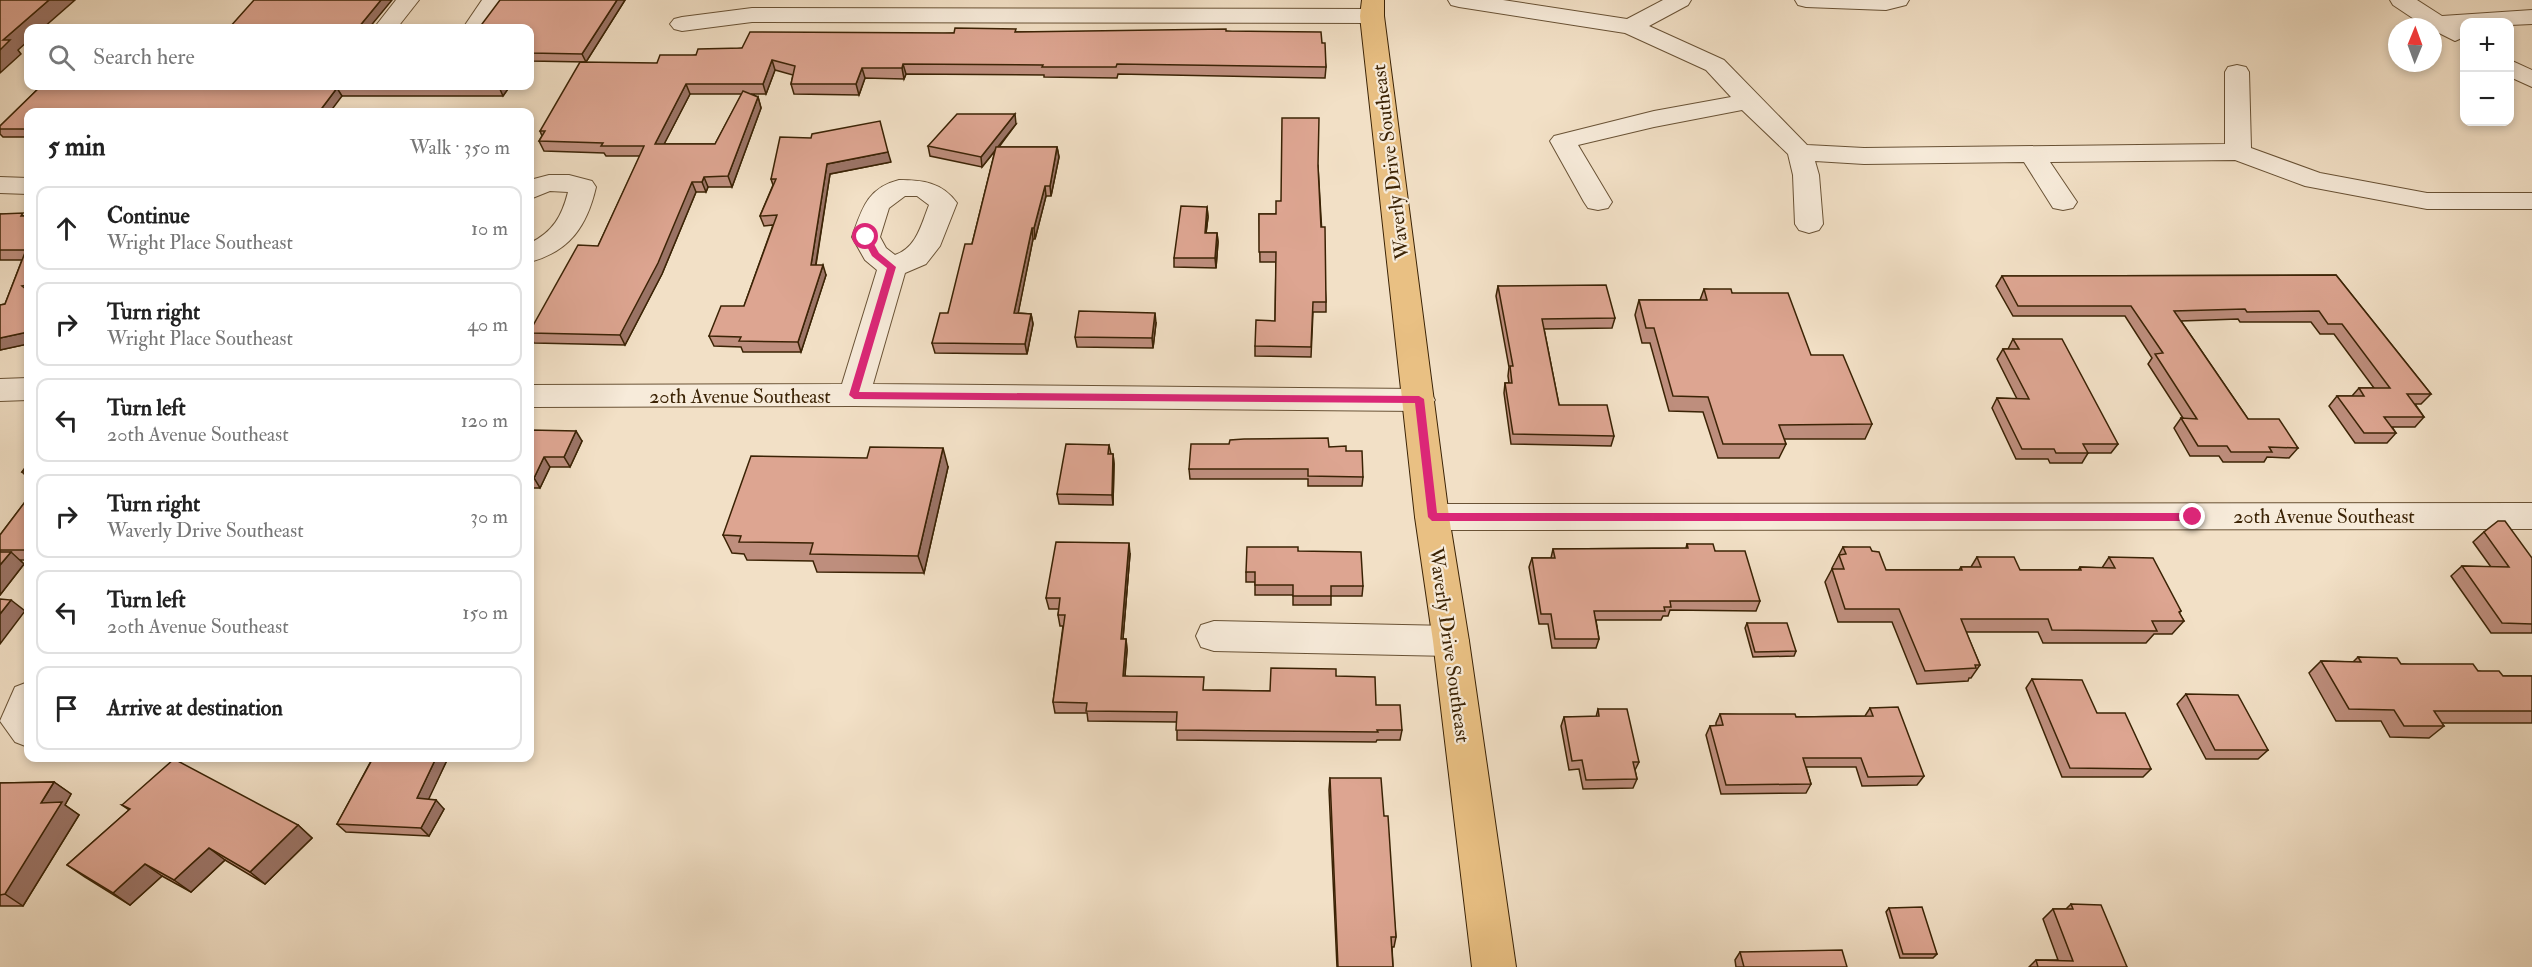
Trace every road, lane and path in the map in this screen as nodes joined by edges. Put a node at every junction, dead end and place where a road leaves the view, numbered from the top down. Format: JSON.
{"nodes":[{"id":1,"x":408,"y":0,"type":"edge"},
{"id":2,"x":494,"y":0,"type":"edge"},
{"id":3,"x":1459,"y":0,"type":"edge"},
{"id":4,"x":1680,"y":0,"type":"edge"},
{"id":5,"x":1806,"y":0,"type":"edge"},
{"id":6,"x":1898,"y":0,"type":"edge"},
{"id":7,"x":2401,"y":0,"type":"edge"},
{"id":8,"x":1372,"y":8,"type":"edge"},
{"id":9,"x":2532,"y":17,"type":"edge"},
{"id":10,"x":2428,"y":18,"type":"edge"},
{"id":11,"x":2442,"y":23,"type":"edge"},
{"id":12,"x":388,"y":24,"type":"edge"},
{"id":13,"x":477,"y":24,"type":"edge"},
{"id":14,"x":682,"y":24,"type":"dead end"},
{"id":15,"x":1630,"y":27,"type":"junction"},
{"id":16,"x":2442,"y":27,"type":"edge"},
{"id":17,"x":2460,"y":38,"type":"edge"},
{"id":18,"x":2514,"y":69,"type":"edge"},
{"id":19,"x":2237,"y":72,"type":"dead end"},
{"id":20,"x":2532,"y":80,"type":"edge"},
{"id":21,"x":1748,"y":101,"type":"junction"},
{"id":22,"x":1800,"y":152,"type":"junction"},
{"id":23,"x":2238,"y":152,"type":"junction"},
{"id":24,"x":2031,"y":154,"type":"junction"},
{"id":25,"x":0,"y":185,"type":"edge"},
{"id":26,"x":24,"y":186,"type":"edge"},
{"id":27,"x":534,"y":188,"type":"edge"},
{"id":28,"x":2532,"y":201,"type":"edge"},
{"id":29,"x":1598,"y":202,"type":"dead end"},
{"id":30,"x":2063,"y":202,"type":"dead end"},
{"id":31,"x":1809,"y":224,"type":"dead end"},
{"id":32,"x":534,"y":252,"type":"edge"},
{"id":33,"x":892,"y":267,"type":"dead end"},
{"id":34,"x":24,"y":389,"type":"edge"},
{"id":35,"x":0,"y":390,"type":"edge"},
{"id":36,"x":854,"y":395,"type":"junction"},
{"id":37,"x":534,"y":396,"type":"edge"},
{"id":38,"x":1419,"y":399,"type":"junction"},
{"id":39,"x":2532,"y":516,"type":"edge"},
{"id":40,"x":1432,"y":517,"type":"junction"},
{"id":41,"x":1214,"y":636,"type":"dead end"},
{"id":42,"x":1451,"y":641,"type":"junction"},
{"id":43,"x":24,"y":706,"type":"edge"},
{"id":44,"x":24,"y":726,"type":"edge"},
{"id":45,"x":1494,"y":967,"type":"edge"}],
"edges":[{"from":1,"to":12,"type":"street"},
{"from":2,"to":13,"type":"street"},
{"from":3,"to":15,"type":"street"},
{"from":4,"to":15,"type":"street"},
{"from":5,"to":6,"type":"street"},
{"from":7,"to":10,"type":"street"},
{"from":8,"to":14,"type":"street"},
{"from":8,"to":38,"type":"main road","name":"Waverly Drive Southeast"},
{"from":9,"to":11,"type":"street"},
{"from":15,"to":21,"type":"street"},
{"from":16,"to":17,"type":"street"},
{"from":18,"to":20,"type":"street"},
{"from":19,"to":23,"type":"street"},
{"from":21,"to":22,"type":"street"},
{"from":21,"to":29,"type":"street"},
{"from":22,"to":24,"type":"street"},
{"from":22,"to":31,"type":"street"},
{"from":23,"to":24,"type":"street"},
{"from":23,"to":28,"type":"street"},
{"from":24,"to":30,"type":"street"},
{"from":25,"to":26,"type":"street"},
{"from":27,"to":32,"type":"street"},
{"from":33,"to":36,"type":"street"},
{"from":34,"to":35,"type":"street"},
{"from":36,"to":37,"type":"street","name":"20th Avenue Southeast"},
{"from":36,"to":38,"type":"street","name":"20th Avenue Southeast"},
{"from":38,"to":40,"type":"main road","name":"Waverly Drive Southeast"},
{"from":39,"to":40,"type":"street","name":"20th Avenue Southeast"},
{"from":40,"to":42,"type":"main road","name":"Waverly Drive Southeast"},
{"from":41,"to":42,"type":"street"},
{"from":42,"to":45,"type":"main road","name":"Waverly Drive Southeast"},
{"from":43,"to":44,"type":"street"}]}
